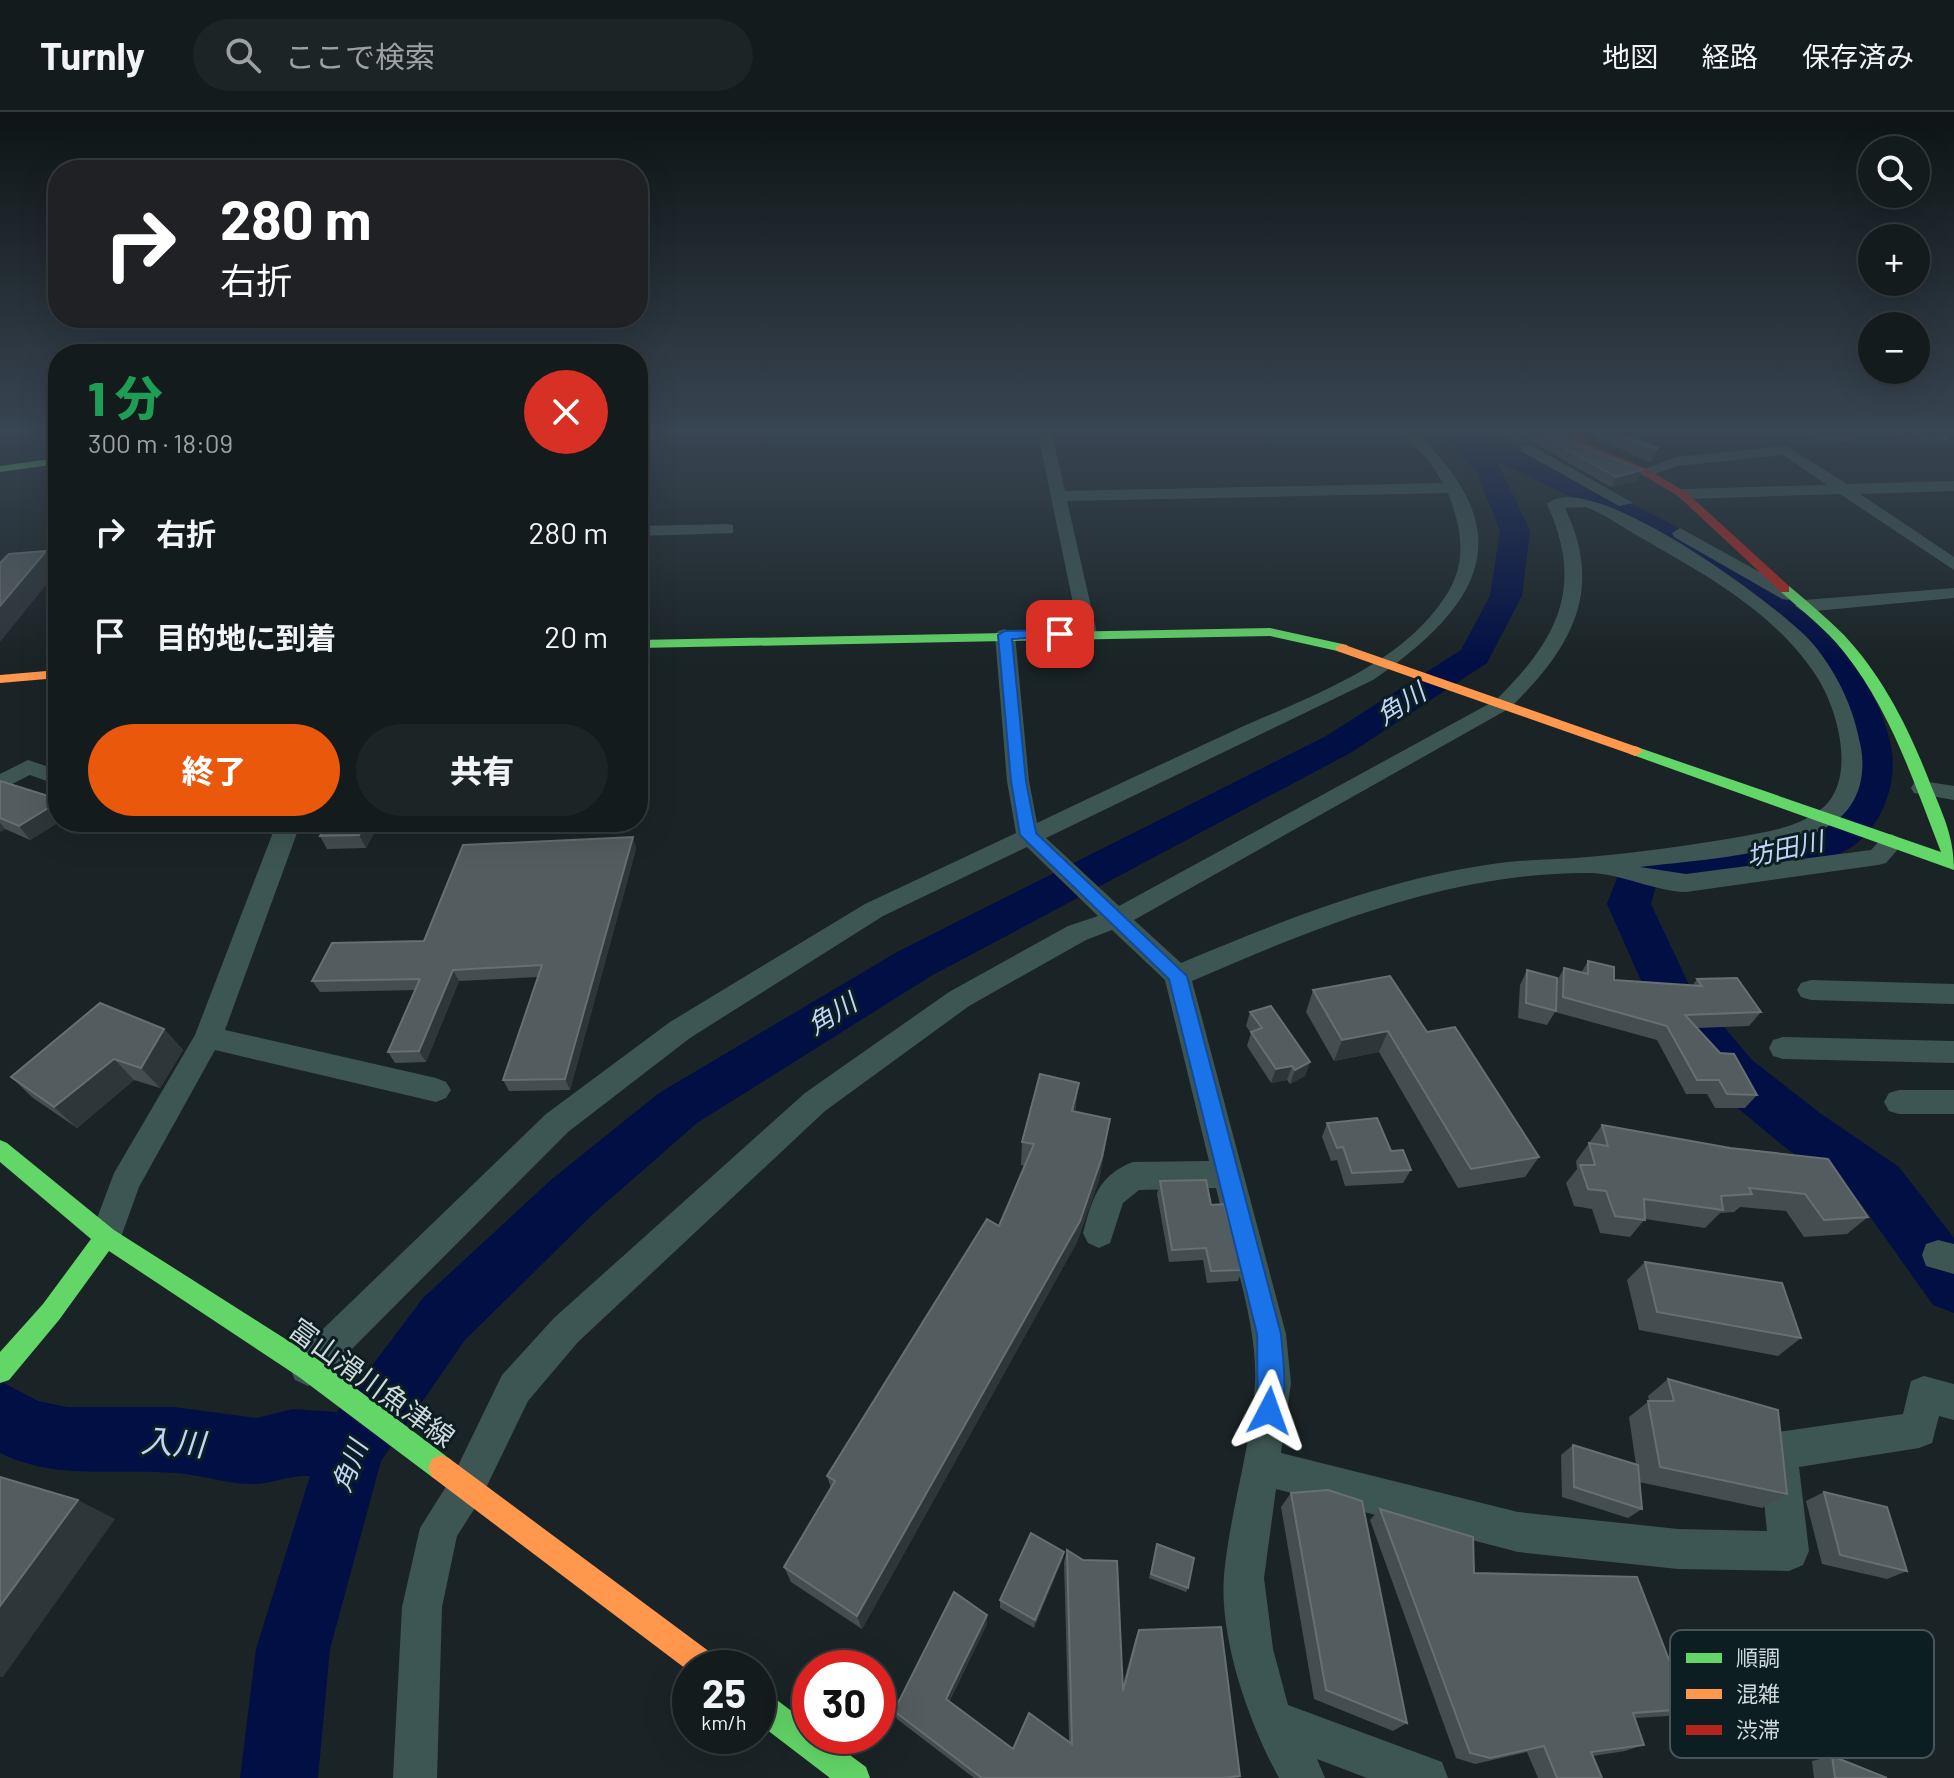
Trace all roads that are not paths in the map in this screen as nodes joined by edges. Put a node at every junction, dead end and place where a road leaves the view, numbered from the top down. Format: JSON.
{"nodes":[{"id":1,"x":1060,"y":507,"type":"edge"},
{"id":2,"x":1461,"y":507,"type":"edge"},
{"id":3,"x":1556,"y":507,"type":"edge"},
{"id":4,"x":1594,"y":507,"type":"edge"},
{"id":5,"x":1631,"y":507,"type":"edge"},
{"id":6,"x":1696,"y":507,"type":"edge"},
{"id":7,"x":1872,"y":507,"type":"edge"},
{"id":8,"x":727,"y":529,"type":"dead end"},
{"id":9,"x":648,"y":531,"type":"edge"},
{"id":10,"x":1954,"y":565,"type":"edge"},
{"id":11,"x":1954,"y":593,"type":"edge"},
{"id":12,"x":1800,"y":602,"type":"junction"},
{"id":13,"x":1087,"y":633,"type":"junction"},
{"id":14,"x":1005,"y":635,"type":"junction"},
{"id":15,"x":648,"y":644,"type":"edge"},
{"id":16,"x":1389,"y":664,"type":"junction"},
{"id":17,"x":48,"y":675,"type":"edge"},
{"id":18,"x":0,"y":679,"type":"edge"},
{"id":19,"x":1500,"y":703,"type":"junction"},
{"id":20,"x":48,"y":774,"type":"edge"},
{"id":21,"x":0,"y":783,"type":"edge"},
{"id":22,"x":1922,"y":788,"type":"junction"},
{"id":23,"x":1954,"y":793,"type":"edge"},
{"id":24,"x":1830,"y":820,"type":"junction"},
{"id":25,"x":285,"y":832,"type":"edge"},
{"id":26,"x":1884,"y":839,"type":"junction"},
{"id":27,"x":1032,"y":840,"type":"junction"},
{"id":28,"x":1954,"y":863,"type":"edge"},
{"id":29,"x":1595,"y":864,"type":"junction"},
{"id":30,"x":1115,"y":916,"type":"junction"},
{"id":31,"x":1177,"y":976,"type":"junction"},
{"id":32,"x":1811,"y":990,"type":"dead end"},
{"id":33,"x":1954,"y":994,"type":"edge"},
{"id":34,"x":208,"y":1037,"type":"junction"},
{"id":35,"x":1783,"y":1048,"type":"dead end"},
{"id":36,"x":1954,"y":1052,"type":"edge"},
{"id":37,"x":436,"y":1090,"type":"dead end"},
{"id":38,"x":1899,"y":1102,"type":"dead end"},
{"id":39,"x":1954,"y":1102,"type":"edge"},
{"id":40,"x":0,"y":1149,"type":"edge"},
{"id":41,"x":1227,"y":1174,"type":"junction"},
{"id":42,"x":1099,"y":1233,"type":"dead end"},
{"id":43,"x":106,"y":1237,"type":"junction"},
{"id":44,"x":0,"y":1371,"type":"edge"},
{"id":45,"x":317,"y":1375,"type":"junction"},
{"id":46,"x":1954,"y":1402,"type":"edge"},
{"id":47,"x":1262,"y":1467,"type":"junction"},
{"id":48,"x":459,"y":1480,"type":"junction"},
{"id":49,"x":684,"y":1650,"type":"edge"},
{"id":50,"x":776,"y":1719,"type":"edge"},
{"id":51,"x":1271,"y":1720,"type":"junction"},
{"id":52,"x":415,"y":1778,"type":"edge"},
{"id":53,"x":855,"y":1778,"type":"edge"},
{"id":54,"x":1303,"y":1778,"type":"edge"},
{"id":55,"x":1426,"y":1778,"type":"edge"}],
"edges":[{"from":1,"to":13,"type":"street"},
{"from":2,"to":16,"type":"street"},
{"from":3,"to":19,"type":"street"},
{"from":4,"to":24,"type":"street"},
{"from":5,"to":12,"type":"street"},
{"from":6,"to":12,"type":"main road"},
{"from":7,"to":10,"type":"street"},
{"from":8,"to":9,"type":"street"},
{"from":11,"to":12,"type":"street"},
{"from":12,"to":22,"type":"main road"},
{"from":13,"to":14,"type":"main road"},
{"from":13,"to":16,"type":"main road"},
{"from":14,"to":15,"type":"main road"},
{"from":14,"to":27,"type":"street"},
{"from":16,"to":19,"type":"main road"},
{"from":16,"to":27,"type":"street"},
{"from":17,"to":18,"type":"main road"},
{"from":19,"to":24,"type":"main road"},
{"from":19,"to":30,"type":"street"},
{"from":20,"to":21,"type":"street"},
{"from":22,"to":23,"type":"street"},
{"from":22,"to":28,"type":"main road"},
{"from":24,"to":26,"type":"main road"},
{"from":24,"to":29,"type":"street"},
{"from":25,"to":34,"type":"street"},
{"from":26,"to":28,"type":"main road"},
{"from":26,"to":29,"type":"street"},
{"from":27,"to":30,"type":"street"},
{"from":27,"to":45,"type":"street"},
{"from":29,"to":31,"type":"street"},
{"from":30,"to":31,"type":"street"},
{"from":30,"to":48,"type":"street"},
{"from":31,"to":41,"type":"street"},
{"from":32,"to":33,"type":"street"},
{"from":34,"to":37,"type":"street"},
{"from":34,"to":43,"type":"street"},
{"from":35,"to":36,"type":"street"},
{"from":38,"to":39,"type":"street"},
{"from":40,"to":43,"type":"main road","name":"富山滑川魚津線"},
{"from":41,"to":42,"type":"street"},
{"from":41,"to":47,"type":"street"},
{"from":43,"to":44,"type":"main road"},
{"from":43,"to":45,"type":"main road","name":"富山滑川魚津線"},
{"from":45,"to":48,"type":"main road","name":"富山滑川魚津線"},
{"from":46,"to":47,"type":"street"},
{"from":47,"to":51,"type":"street"},
{"from":48,"to":49,"type":"main road","name":"富山滑川魚津線"},
{"from":48,"to":52,"type":"street"},
{"from":50,"to":53,"type":"main road"},
{"from":51,"to":54,"type":"street"},
{"from":51,"to":55,"type":"street"}]}
